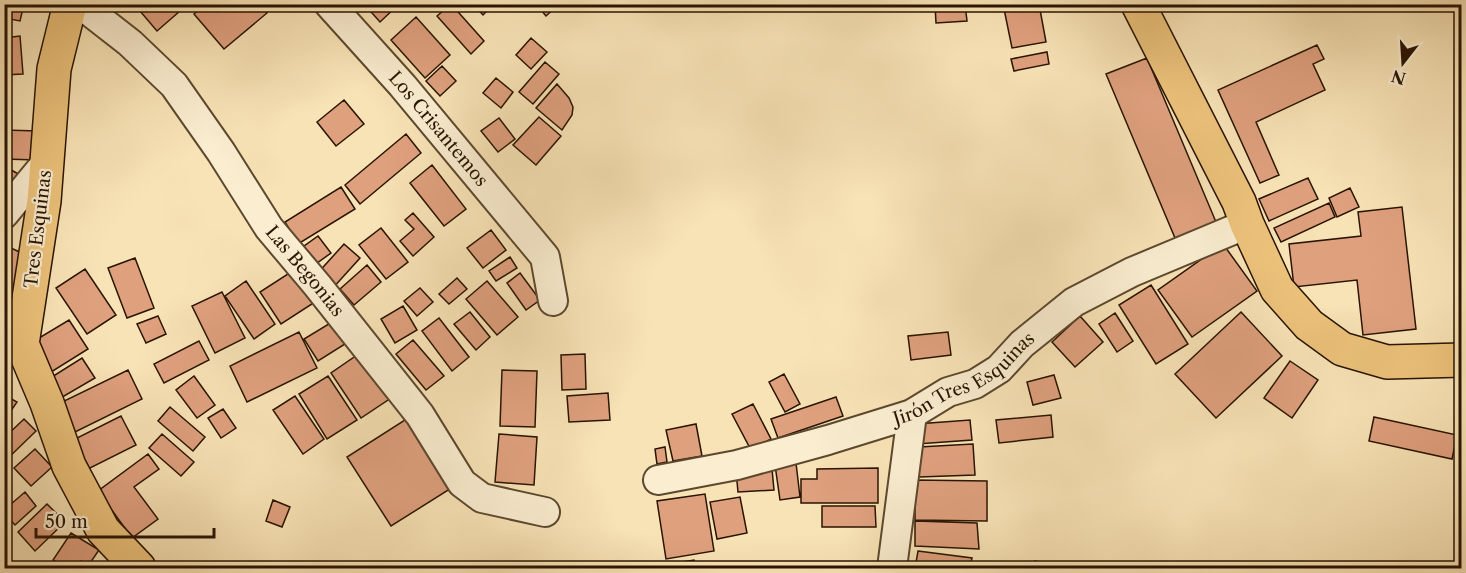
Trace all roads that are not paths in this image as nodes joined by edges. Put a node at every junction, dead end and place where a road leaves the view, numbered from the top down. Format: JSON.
{"nodes":[{"id":1,"x":70,"y":4,"type":"edge"},
{"id":2,"x":80,"y":4,"type":"edge"},
{"id":3,"x":329,"y":4,"type":"edge"},
{"id":4,"x":1138,"y":4,"type":"edge"},
{"id":5,"x":46,"y":163,"type":"junction"},
{"id":6,"x":4,"y":214,"type":"edge"},
{"id":7,"x":1247,"y":224,"type":"junction"},
{"id":8,"x":554,"y":302,"type":"dead end"},
{"id":9,"x":1461,"y":360,"type":"edge"},
{"id":10,"x":912,"y":414,"type":"junction"},
{"id":11,"x":658,"y":480,"type":"dead end"},
{"id":12,"x":545,"y":512,"type":"dead end"},
{"id":13,"x":139,"y":568,"type":"edge"},
{"id":14,"x":892,"y":568,"type":"edge"}],
"edges":[{"from":1,"to":5,"type":"main road","name":"Tres Esquinas"},
{"from":2,"to":12,"type":"street","name":"Las Begonias"},
{"from":3,"to":8,"type":"street","name":"Los Crisantemos"},
{"from":4,"to":7,"type":"main road"},
{"from":5,"to":6,"type":"street"},
{"from":5,"to":13,"type":"main road","name":"Tres Esquinas"},
{"from":7,"to":9,"type":"main road"},
{"from":7,"to":10,"type":"street","name":"Jirón Tres Esquinas"},
{"from":10,"to":11,"type":"street","name":"Jirón Tres Esquinas"},
{"from":10,"to":14,"type":"street"}]}
